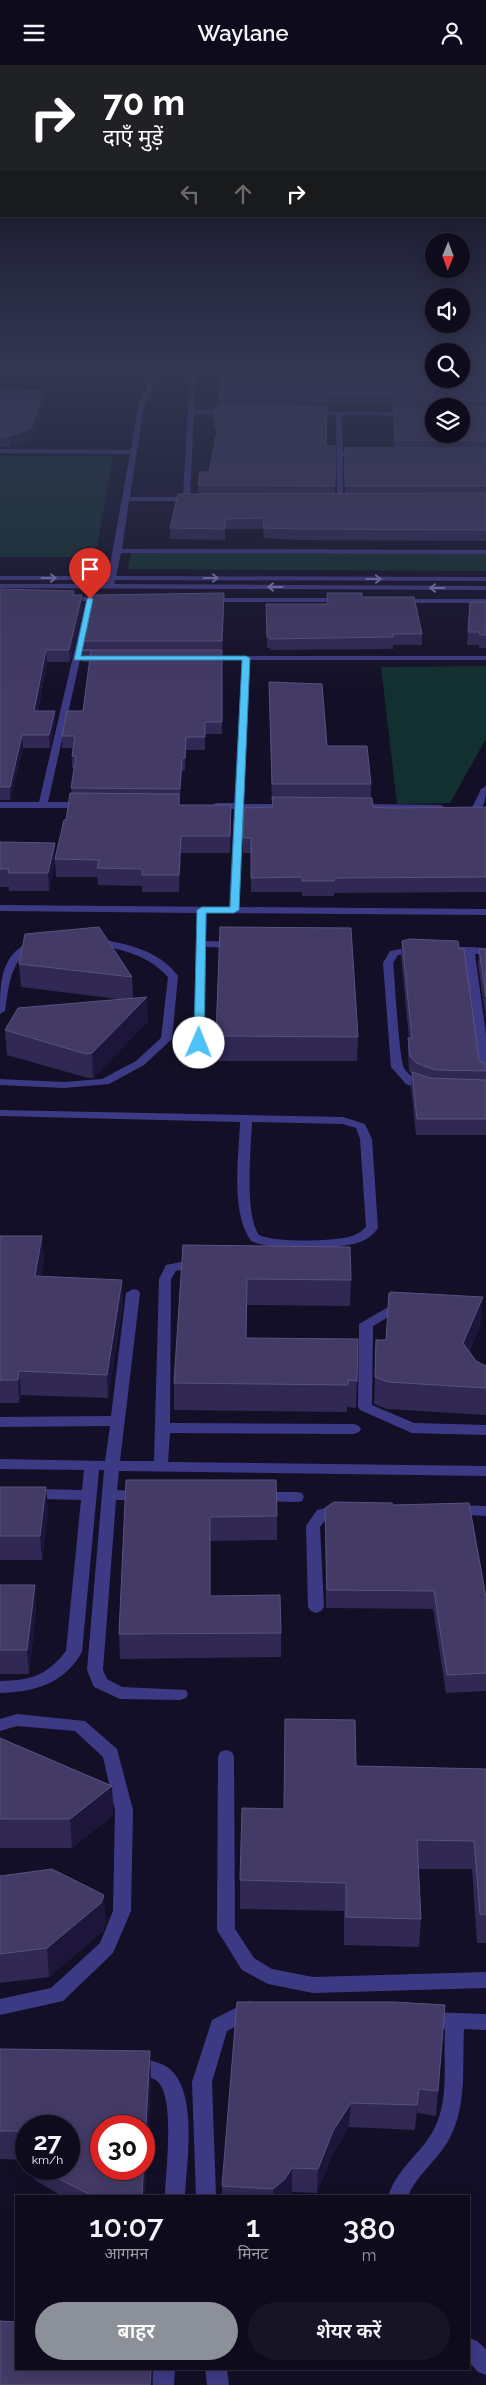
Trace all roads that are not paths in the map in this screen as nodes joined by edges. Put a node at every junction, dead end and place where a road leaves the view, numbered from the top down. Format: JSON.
{"nodes":[{"id":1,"x":129,"y":479,"type":"edge"},
{"id":2,"x":187,"y":479,"type":"edge"},
{"id":3,"x":340,"y":479,"type":"edge"},
{"id":4,"x":126,"y":499,"type":"junction"},
{"id":5,"x":186,"y":499,"type":"junction"},
{"id":6,"x":205,"y":499,"type":"edge"},
{"id":7,"x":330,"y":499,"type":"edge"},
{"id":8,"x":340,"y":499,"type":"junction"},
{"id":9,"x":349,"y":499,"type":"edge"},
{"id":10,"x":118,"y":551,"type":"junction"},
{"id":11,"x":486,"y":552,"type":"edge"},
{"id":12,"x":0,"y":578,"type":"edge"},
{"id":13,"x":110,"y":578,"type":"junction"},
{"id":14,"x":486,"y":579,"type":"edge"},
{"id":15,"x":0,"y":586,"type":"edge"},
{"id":16,"x":109,"y":587,"type":"junction"},
{"id":17,"x":227,"y":587,"type":"junction"},
{"id":18,"x":397,"y":588,"type":"junction"},
{"id":19,"x":486,"y":589,"type":"edge"},
{"id":20,"x":60,"y":599,"type":"edge"},
{"id":21,"x":90,"y":599,"type":"junction"},
{"id":22,"x":115,"y":599,"type":"edge"},
{"id":23,"x":200,"y":600,"type":"edge"},
{"id":24,"x":229,"y":600,"type":"junction"},
{"id":25,"x":356,"y":600,"type":"edge"},
{"id":26,"x":486,"y":601,"type":"edge"},
{"id":27,"x":76,"y":658,"type":"junction"},
{"id":28,"x":106,"y":658,"type":"edge"},
{"id":29,"x":196,"y":658,"type":"edge"},
{"id":30,"x":246,"y":658,"type":"junction"},
{"id":31,"x":486,"y":658,"type":"edge"},
{"id":32,"x":486,"y":789,"type":"edge"},
{"id":33,"x":0,"y":805,"type":"edge"},
{"id":34,"x":43,"y":805,"type":"junction"},
{"id":35,"x":92,"y":805,"type":"edge"},
{"id":36,"x":210,"y":806,"type":"edge"},
{"id":37,"x":239,"y":807,"type":"junction"},
{"id":38,"x":298,"y":807,"type":"edge"},
{"id":39,"x":348,"y":807,"type":"edge"},
{"id":40,"x":447,"y":808,"type":"edge"},
{"id":41,"x":476,"y":808,"type":"edge"},
{"id":42,"x":0,"y":908,"type":"edge"},
{"id":43,"x":202,"y":910,"type":"junction"},
{"id":44,"x":234,"y":910,"type":"junction"},
{"id":45,"x":486,"y":912,"type":"edge"},
{"id":46,"x":87,"y":939,"type":"edge"},
{"id":47,"x":53,"y":942,"type":"edge"},
{"id":48,"x":201,"y":944,"type":"junction"},
{"id":49,"x":248,"y":945,"type":"edge"},
{"id":50,"x":469,"y":950,"type":"junction"},
{"id":51,"x":486,"y":951,"type":"edge"},
{"id":52,"x":0,"y":1011,"type":"edge"},
{"id":53,"x":199,"y":1043,"type":"dead end"},
{"id":54,"x":486,"y":1075,"type":"edge"},
{"id":55,"x":0,"y":1082,"type":"edge"},
{"id":56,"x":442,"y":1091,"type":"edge"},
{"id":57,"x":0,"y":1113,"type":"edge"},
{"id":58,"x":246,"y":1119,"type":"junction"},
{"id":59,"x":208,"y":1263,"type":"edge"},
{"id":60,"x":133,"y":1293,"type":"dead end"},
{"id":61,"x":418,"y":1300,"type":"edge"},
{"id":62,"x":117,"y":1421,"type":"junction"},
{"id":63,"x":0,"y":1422,"type":"edge"},
{"id":64,"x":163,"y":1428,"type":"junction"},
{"id":65,"x":354,"y":1429,"type":"dead end"},
{"id":66,"x":486,"y":1430,"type":"edge"},
{"id":67,"x":0,"y":1464,"type":"edge"},
{"id":68,"x":92,"y":1465,"type":"junction"},
{"id":69,"x":112,"y":1466,"type":"junction"},
{"id":70,"x":161,"y":1466,"type":"junction"},
{"id":71,"x":486,"y":1475,"type":"edge"},
{"id":72,"x":0,"y":1493,"type":"edge"},
{"id":73,"x":90,"y":1495,"type":"junction"},
{"id":74,"x":109,"y":1495,"type":"junction"},
{"id":75,"x":159,"y":1496,"type":"edge"},
{"id":76,"x":248,"y":1497,"type":"edge"},
{"id":77,"x":297,"y":1497,"type":"dead end"},
{"id":78,"x":357,"y":1507,"type":"edge"},
{"id":79,"x":436,"y":1509,"type":"edge"},
{"id":80,"x":486,"y":1511,"type":"edge"},
{"id":81,"x":316,"y":1607,"type":"dead end"},
{"id":82,"x":0,"y":1687,"type":"edge"},
{"id":83,"x":180,"y":1694,"type":"dead end"},
{"id":84,"x":0,"y":1725,"type":"edge"},
{"id":85,"x":226,"y":1757,"type":"dead end"},
{"id":86,"x":486,"y":1980,"type":"edge"},
{"id":87,"x":0,"y":2007,"type":"edge"},
{"id":88,"x":266,"y":2010,"type":"edge"},
{"id":89,"x":415,"y":2019,"type":"edge"},
{"id":90,"x":455,"y":2022,"type":"junction"},
{"id":91,"x":486,"y":2022,"type":"edge"},
{"id":92,"x":114,"y":2067,"type":"edge"},
{"id":93,"x":175,"y":2195,"type":"edge"},
{"id":94,"x":206,"y":2195,"type":"edge"},
{"id":95,"x":399,"y":2195,"type":"edge"},
{"id":96,"x":470,"y":2349,"type":"edge"},
{"id":97,"x":486,"y":2364,"type":"edge"},
{"id":98,"x":164,"y":2370,"type":"edge"},
{"id":99,"x":216,"y":2370,"type":"edge"},
{"id":100,"x":163,"y":2385,"type":"edge"},
{"id":101,"x":218,"y":2385,"type":"edge"}],
"edges":[{"from":1,"to":4,"type":"street"},
{"from":2,"to":5,"type":"street"},
{"from":3,"to":8,"type":"street"},
{"from":4,"to":5,"type":"street"},
{"from":4,"to":10,"type":"street"},
{"from":5,"to":6,"type":"street"},
{"from":7,"to":8,"type":"street"},
{"from":8,"to":9,"type":"street"},
{"from":10,"to":11,"type":"street"},
{"from":10,"to":13,"type":"street"},
{"from":12,"to":13,"type":"street","one_way":true},
{"from":13,"to":14,"type":"street","one_way":true},
{"from":13,"to":16,"type":"street"},
{"from":15,"to":16,"type":"street"},
{"from":16,"to":17,"type":"street"},
{"from":18,"to":17,"type":"street","one_way":true},
{"from":17,"to":24,"type":"street"},
{"from":19,"to":18,"type":"street","one_way":true},
{"from":18,"to":26,"type":"street"},
{"from":20,"to":21,"type":"street"},
{"from":21,"to":22,"type":"street"},
{"from":21,"to":27,"type":"street"},
{"from":23,"to":24,"type":"street"},
{"from":24,"to":25,"type":"street"},
{"from":27,"to":28,"type":"street"},
{"from":27,"to":34,"type":"street"},
{"from":29,"to":30,"type":"street"},
{"from":30,"to":31,"type":"street"},
{"from":30,"to":37,"type":"street"},
{"from":32,"to":41,"type":"street"},
{"from":33,"to":34,"type":"street"},
{"from":34,"to":35,"type":"street"},
{"from":36,"to":37,"type":"street"},
{"from":37,"to":38,"type":"street"},
{"from":37,"to":44,"type":"street"},
{"from":39,"to":40,"type":"street"},
{"from":42,"to":43,"type":"street"},
{"from":43,"to":44,"type":"street"},
{"from":43,"to":48,"type":"street"},
{"from":44,"to":45,"type":"street"},
{"from":46,"to":55,"type":"street"},
{"from":47,"to":52,"type":"street"},
{"from":48,"to":49,"type":"street"},
{"from":48,"to":53,"type":"street"},
{"from":50,"to":51,"type":"street"},
{"from":50,"to":54,"type":"street"},
{"from":50,"to":56,"type":"street"},
{"from":57,"to":58,"type":"street"},
{"from":58,"to":58,"type":"street"},
{"from":59,"to":64,"type":"street"},
{"from":60,"to":62,"type":"street"},
{"from":61,"to":66,"type":"street"},
{"from":62,"to":63,"type":"street"},
{"from":62,"to":69,"type":"street"},
{"from":64,"to":65,"type":"street"},
{"from":64,"to":70,"type":"street"},
{"from":67,"to":68,"type":"street"},
{"from":68,"to":69,"type":"street"},
{"from":68,"to":73,"type":"street"},
{"from":69,"to":70,"type":"street"},
{"from":69,"to":74,"type":"street"},
{"from":70,"to":71,"type":"street"},
{"from":72,"to":73,"type":"street"},
{"from":73,"to":82,"type":"street"},
{"from":74,"to":75,"type":"street"},
{"from":74,"to":83,"type":"street"},
{"from":76,"to":77,"type":"street"},
{"from":78,"to":81,"type":"street"},
{"from":79,"to":80,"type":"street"},
{"from":84,"to":87,"type":"street"},
{"from":85,"to":86,"type":"street"},
{"from":88,"to":94,"type":"street"},
{"from":89,"to":90,"type":"street"},
{"from":90,"to":91,"type":"street"},
{"from":90,"to":95,"type":"street"},
{"from":92,"to":93,"type":"street"},
{"from":96,"to":97,"type":"street"},
{"from":98,"to":100,"type":"street"},
{"from":99,"to":101,"type":"street"}]}
